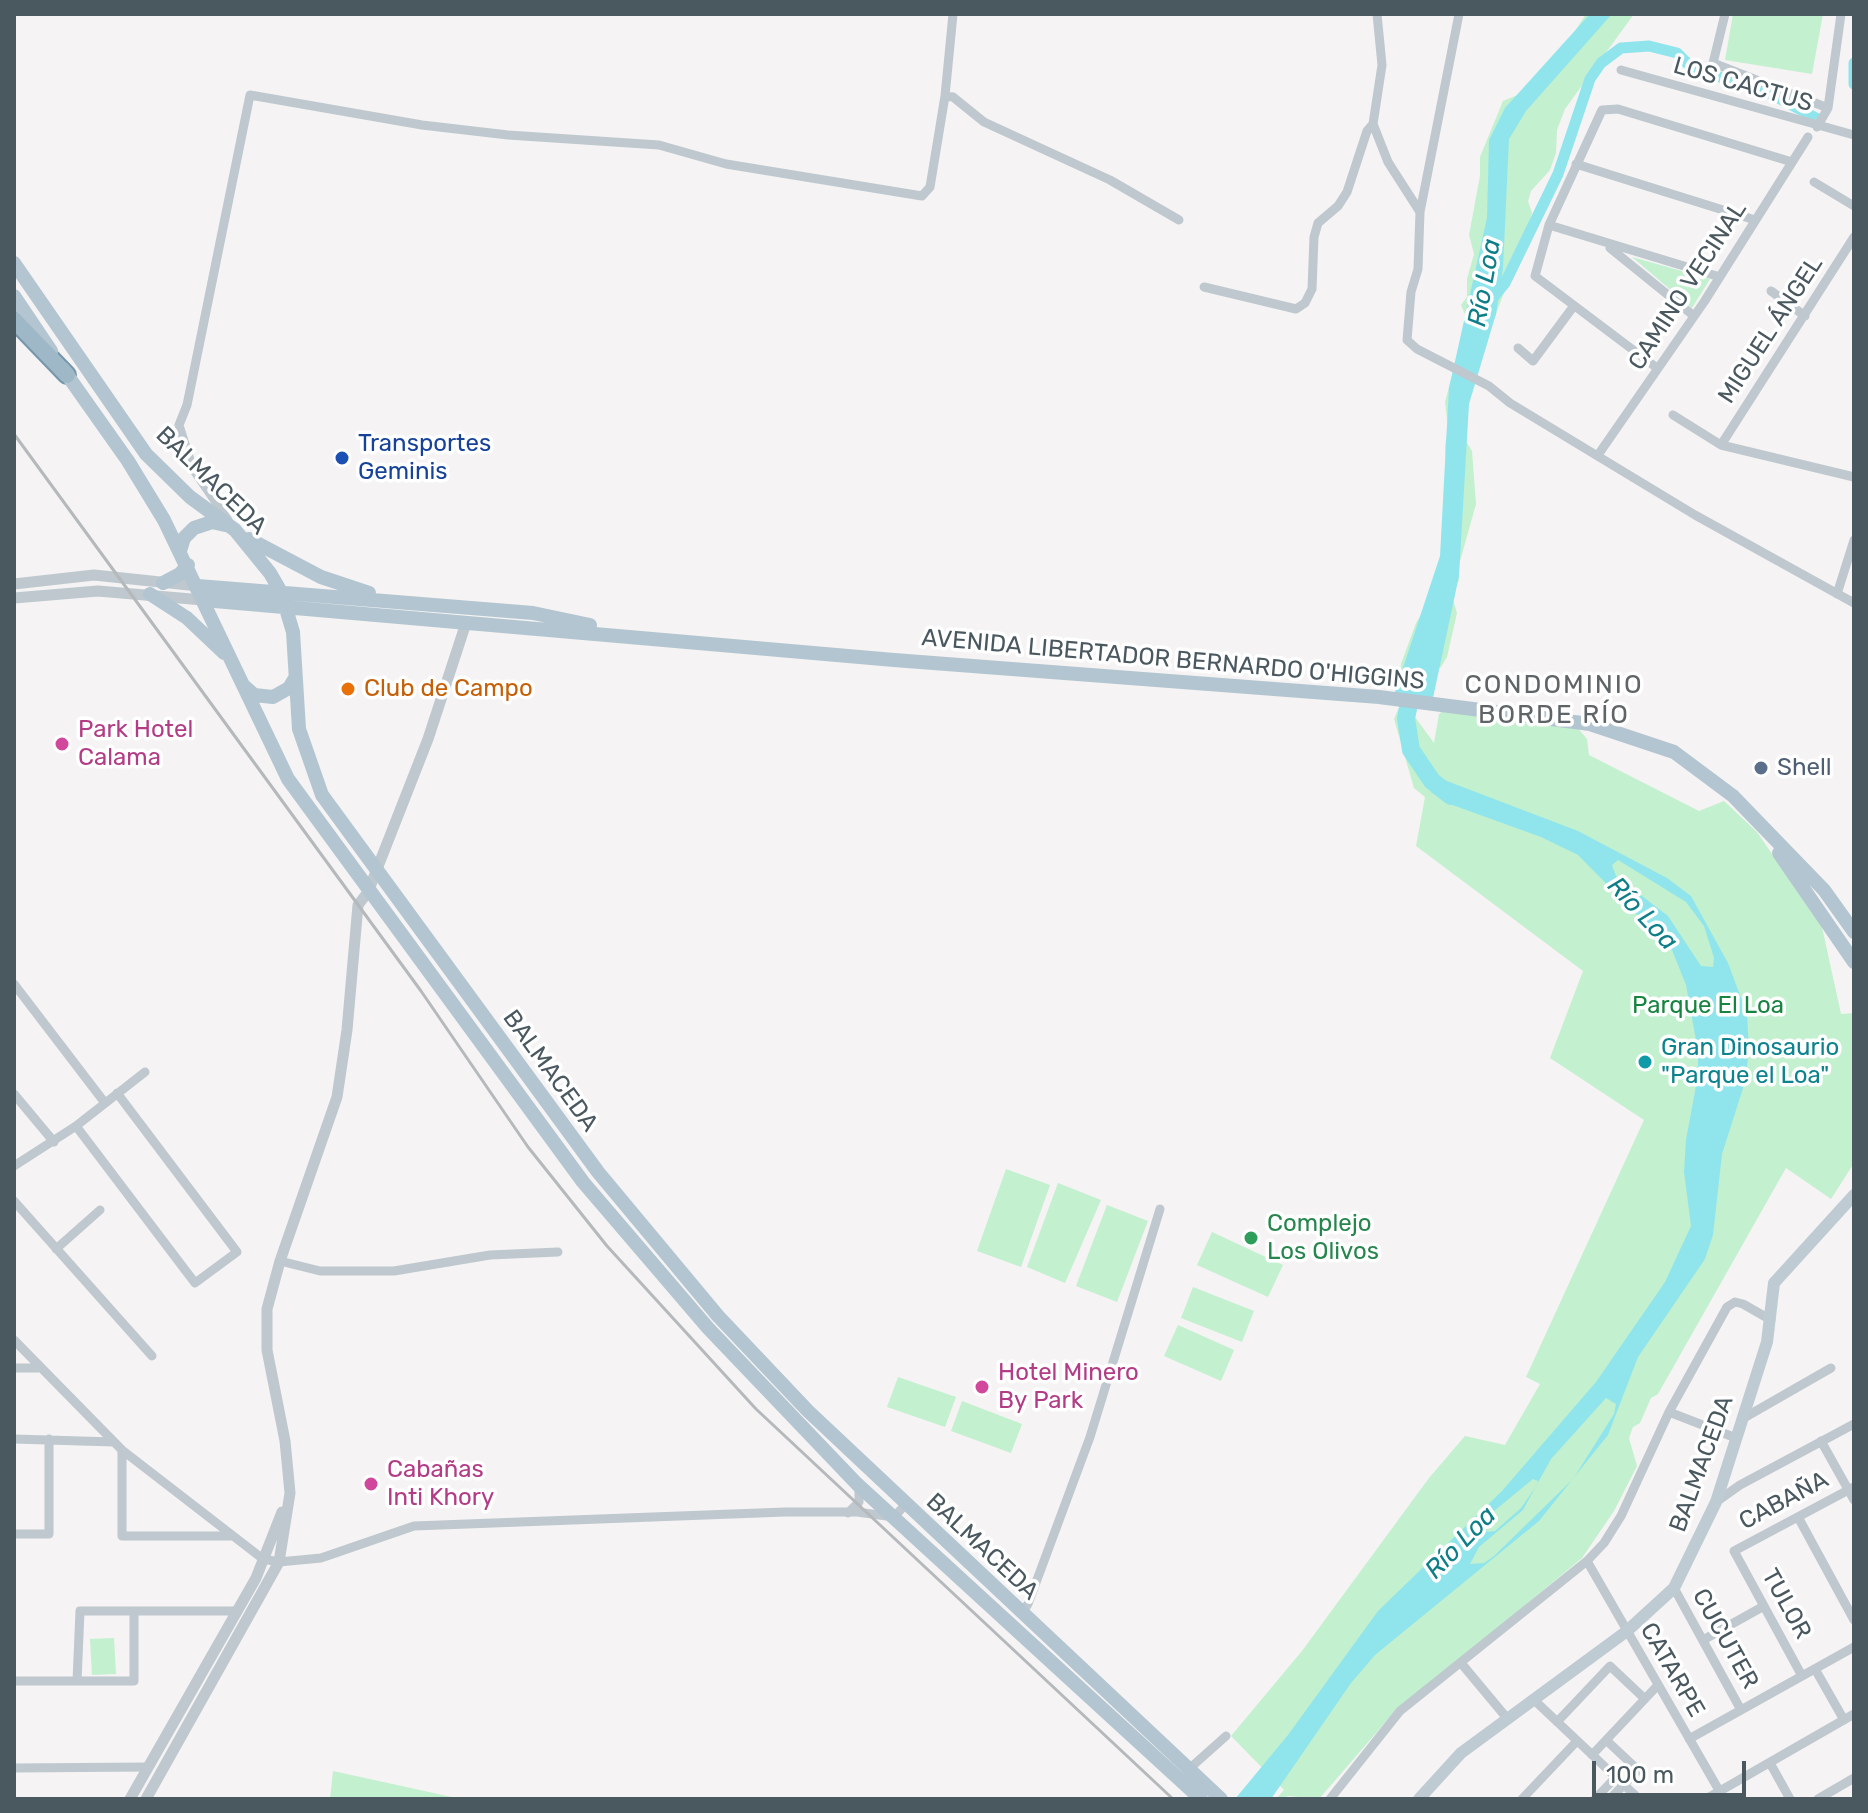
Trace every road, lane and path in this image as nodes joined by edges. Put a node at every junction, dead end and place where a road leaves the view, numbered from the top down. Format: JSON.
{"nodes":[{"id":1,"x":953,"y":14,"type":"edge"},
{"id":2,"x":1377,"y":14,"type":"edge"},
{"id":3,"x":1459,"y":14,"type":"edge"},
{"id":4,"x":1725,"y":14,"type":"edge"},
{"id":5,"x":1841,"y":14,"type":"edge"},
{"id":6,"x":1621,"y":70,"type":"dead end"},
{"id":7,"x":945,"y":96,"type":"junction"},
{"id":8,"x":1828,"y":108,"type":"junction"},
{"id":9,"x":1373,"y":124,"type":"junction"},
{"id":10,"x":1817,"y":127,"type":"junction"},
{"id":11,"x":1854,"y":135,"type":"edge"},
{"id":12,"x":1808,"y":137,"type":"dead end"},
{"id":13,"x":1792,"y":162,"type":"junction"},
{"id":14,"x":1576,"y":164,"type":"junction"},
{"id":15,"x":1814,"y":182,"type":"dead end"},
{"id":16,"x":1854,"y":206,"type":"edge"},
{"id":17,"x":1420,"y":212,"type":"junction"},
{"id":18,"x":1179,"y":220,"type":"dead end"},
{"id":19,"x":1755,"y":220,"type":"junction"},
{"id":20,"x":1549,"y":225,"type":"junction"},
{"id":21,"x":1854,"y":237,"type":"edge"},
{"id":22,"x":1606,"y":244,"type":"junction"},
{"id":23,"x":14,"y":263,"type":"edge"},
{"id":24,"x":1720,"y":277,"type":"junction"},
{"id":25,"x":1204,"y":287,"type":"dead end"},
{"id":26,"x":1771,"y":291,"type":"dead end"},
{"id":27,"x":14,"y":296,"type":"edge"},
{"id":28,"x":1573,"y":307,"type":"junction"},
{"id":29,"x":1694,"y":316,"type":"junction"},
{"id":30,"x":1805,"y":316,"type":"junction"},
{"id":31,"x":14,"y":320,"type":"edge"},
{"id":32,"x":1518,"y":348,"type":"dead end"},
{"id":33,"x":1657,"y":368,"type":"junction"},
{"id":34,"x":67,"y":375,"type":"junction"},
{"id":35,"x":1673,"y":415,"type":"dead end"},
{"id":36,"x":1721,"y":445,"type":"junction"},
{"id":37,"x":1598,"y":455,"type":"junction"},
{"id":38,"x":1854,"y":477,"type":"edge"},
{"id":39,"x":235,"y":530,"type":"junction"},
{"id":40,"x":1854,"y":540,"type":"edge"},
{"id":41,"x":180,"y":551,"type":"junction"},
{"id":42,"x":188,"y":565,"type":"junction"},
{"id":43,"x":163,"y":583,"type":"junction"},
{"id":44,"x":14,"y":584,"type":"edge"},
{"id":45,"x":200,"y":593,"type":"junction"},
{"id":46,"x":150,"y":594,"type":"junction"},
{"id":47,"x":1837,"y":594,"type":"junction"},
{"id":48,"x":14,"y":598,"type":"edge"},
{"id":49,"x":283,"y":600,"type":"junction"},
{"id":50,"x":408,"y":603,"type":"junction"},
{"id":51,"x":1854,"y":603,"type":"edge"},
{"id":52,"x":311,"y":609,"type":"junction"},
{"id":53,"x":466,"y":623,"type":"junction"},
{"id":54,"x":293,"y":632,"type":"junction"},
{"id":55,"x":649,"y":638,"type":"junction"},
{"id":56,"x":231,"y":659,"type":"junction"},
{"id":57,"x":295,"y":678,"type":"junction"},
{"id":58,"x":244,"y":686,"type":"junction"},
{"id":59,"x":1759,"y":823,"type":"junction"},
{"id":60,"x":376,"y":871,"type":"junction"},
{"id":61,"x":368,"y":892,"type":"junction"},
{"id":62,"x":1854,"y":932,"type":"edge"},
{"id":63,"x":1854,"y":962,"type":"edge"},
{"id":64,"x":14,"y":984,"type":"edge"},
{"id":65,"x":145,"y":1072,"type":"dead end"},
{"id":66,"x":117,"y":1093,"type":"junction"},
{"id":67,"x":14,"y":1094,"type":"edge"},
{"id":68,"x":105,"y":1103,"type":"junction"},
{"id":69,"x":76,"y":1126,"type":"junction"},
{"id":70,"x":54,"y":1142,"type":"junction"},
{"id":71,"x":14,"y":1166,"type":"edge"},
{"id":72,"x":1854,"y":1195,"type":"edge"},
{"id":73,"x":14,"y":1201,"type":"edge"},
{"id":74,"x":1160,"y":1209,"type":"dead end"},
{"id":75,"x":100,"y":1210,"type":"dead end"},
{"id":76,"x":56,"y":1249,"type":"junction"},
{"id":77,"x":558,"y":1252,"type":"dead end"},
{"id":78,"x":280,"y":1261,"type":"junction"},
{"id":79,"x":1771,"y":1320,"type":"junction"},
{"id":80,"x":14,"y":1340,"type":"edge"},
{"id":81,"x":152,"y":1356,"type":"dead end"},
{"id":82,"x":14,"y":1368,"type":"edge"},
{"id":83,"x":41,"y":1368,"type":"junction"},
{"id":84,"x":1831,"y":1368,"type":"dead end"},
{"id":85,"x":1669,"y":1412,"type":"junction"},
{"id":86,"x":1742,"y":1419,"type":"junction"},
{"id":87,"x":1854,"y":1424,"type":"edge"},
{"id":88,"x":1736,"y":1438,"type":"junction"},
{"id":89,"x":14,"y":1439,"type":"edge"},
{"id":90,"x":49,"y":1439,"type":"junction"},
{"id":91,"x":1821,"y":1441,"type":"junction"},
{"id":92,"x":114,"y":1442,"type":"junction"},
{"id":93,"x":122,"y":1450,"type":"junction"},
{"id":94,"x":857,"y":1484,"type":"junction"},
{"id":95,"x":1851,"y":1489,"type":"edge"},
{"id":96,"x":290,"y":1493,"type":"junction"},
{"id":97,"x":1854,"y":1500,"type":"edge"},
{"id":98,"x":1716,"y":1502,"type":"junction"},
{"id":99,"x":905,"y":1505,"type":"junction"},
{"id":100,"x":848,"y":1513,"type":"junction"},
{"id":101,"x":894,"y":1517,"type":"junction"},
{"id":102,"x":1798,"y":1517,"type":"junction"},
{"id":103,"x":14,"y":1534,"type":"edge"},
{"id":104,"x":233,"y":1536,"type":"junction"},
{"id":105,"x":1734,"y":1551,"type":"joint"},
{"id":106,"x":263,"y":1559,"type":"junction"},
{"id":107,"x":1587,"y":1561,"type":"junction"},
{"id":108,"x":279,"y":1562,"type":"junction"},
{"id":109,"x":1674,"y":1588,"type":"junction"},
{"id":110,"x":1764,"y":1606,"type":"junction"},
{"id":111,"x":134,"y":1611,"type":"junction"},
{"id":112,"x":236,"y":1611,"type":"junction"},
{"id":113,"x":1022,"y":1613,"type":"junction"},
{"id":114,"x":1854,"y":1620,"type":"edge"},
{"id":115,"x":1627,"y":1631,"type":"junction"},
{"id":116,"x":1703,"y":1640,"type":"junction"},
{"id":117,"x":1854,"y":1647,"type":"edge"},
{"id":118,"x":1461,"y":1663,"type":"junction"},
{"id":119,"x":1815,"y":1669,"type":"junction"},
{"id":120,"x":1802,"y":1676,"type":"junction"},
{"id":121,"x":14,"y":1681,"type":"edge"},
{"id":122,"x":77,"y":1681,"type":"junction"},
{"id":123,"x":1658,"y":1685,"type":"junction"},
{"id":124,"x":1533,"y":1699,"type":"junction"},
{"id":125,"x":1645,"y":1699,"type":"junction"},
{"id":126,"x":1741,"y":1710,"type":"junction"},
{"id":127,"x":1854,"y":1714,"type":"edge"},
{"id":128,"x":1506,"y":1717,"type":"junction"},
{"id":129,"x":1844,"y":1720,"type":"junction"},
{"id":130,"x":1557,"y":1722,"type":"junction"},
{"id":131,"x":1226,"y":1736,"type":"dead end"},
{"id":132,"x":1689,"y":1739,"type":"junction"},
{"id":133,"x":1606,"y":1740,"type":"junction"},
{"id":134,"x":1577,"y":1741,"type":"junction"},
{"id":135,"x":1592,"y":1755,"type":"junction"},
{"id":136,"x":1770,"y":1763,"type":"junction"},
{"id":137,"x":147,"y":1767,"type":"junction"},
{"id":138,"x":14,"y":1768,"type":"edge"},
{"id":139,"x":1189,"y":1769,"type":"junction"},
{"id":140,"x":1854,"y":1778,"type":"edge"},
{"id":141,"x":1620,"y":1781,"type":"junction"},
{"id":142,"x":1722,"y":1795,"type":"edge"},
{"id":143,"x":1219,"y":1797,"type":"edge"},
{"id":144,"x":1422,"y":1798,"type":"edge"},
{"id":145,"x":130,"y":1799,"type":"edge"},
{"id":146,"x":146,"y":1799,"type":"edge"},
{"id":147,"x":1201,"y":1799,"type":"edge"},
{"id":148,"x":1330,"y":1799,"type":"edge"},
{"id":149,"x":1522,"y":1799,"type":"edge"},
{"id":150,"x":1595,"y":1799,"type":"edge"},
{"id":151,"x":1610,"y":1799,"type":"edge"},
{"id":152,"x":1639,"y":1799,"type":"edge"},
{"id":153,"x":1706,"y":1799,"type":"edge"},
{"id":154,"x":1790,"y":1799,"type":"edge"},
{"id":155,"x":1818,"y":1799,"type":"edge"}],
"edges":[{"from":1,"to":7,"type":"street"},
{"from":2,"to":9,"type":"street"},
{"from":3,"to":17,"type":"street"},
{"from":4,"to":8,"type":"street"},
{"from":5,"to":8,"type":"street"},
{"from":6,"to":10,"type":"street","name":"LOS CACTUS"},
{"from":7,"to":18,"type":"street"},
{"from":7,"to":39,"type":"street"},
{"from":8,"to":10,"type":"street"},
{"from":9,"to":17,"type":"street"},
{"from":9,"to":25,"type":"street"},
{"from":10,"to":11,"type":"street","name":"LOS CACTUS"},
{"from":12,"to":13,"type":"street","name":"CAMINO VECINAL"},
{"from":13,"to":14,"type":"street"},
{"from":13,"to":19,"type":"street","name":"CAMINO VECINAL"},
{"from":14,"to":19,"type":"street"},
{"from":14,"to":20,"type":"street"},
{"from":15,"to":16,"type":"street"},
{"from":17,"to":37,"type":"street"},
{"from":19,"to":24,"type":"street","name":"CAMINO VECINAL"},
{"from":20,"to":22,"type":"street"},
{"from":20,"to":28,"type":"street"},
{"from":21,"to":30,"type":"street","name":"MIGUEL ÁNGEL"},
{"from":22,"to":24,"type":"street"},
{"from":22,"to":29,"type":"street"},
{"from":23,"to":39,"type":"main road","name":"BALMACEDA"},
{"from":24,"to":29,"type":"street","name":"CAMINO VECINAL"},
{"from":26,"to":30,"type":"street"},
{"from":27,"to":34,"type":"main road","name":"BALMACEDA"},
{"from":28,"to":32,"type":"street"},
{"from":28,"to":33,"type":"street"},
{"from":29,"to":33,"type":"street","name":"CAMINO VECINAL"},
{"from":30,"to":36,"type":"street","name":"MIGUEL ÁNGEL"},
{"from":31,"to":34,"type":"highway"},
{"from":33,"to":37,"type":"street","name":"CAMINO VECINAL"},
{"from":34,"to":41,"type":"main road","name":"BALMACEDA"},
{"from":35,"to":36,"type":"street"},
{"from":36,"to":38,"type":"street"},
{"from":37,"to":47,"type":"street"},
{"from":39,"to":41,"type":"main road"},
{"from":39,"to":49,"type":"main road","name":"BALMACEDA"},
{"from":39,"to":50,"type":"main road"},
{"from":40,"to":47,"type":"street"},
{"from":41,"to":42,"type":"main road","name":"BALMACEDA"},
{"from":42,"to":43,"type":"main road"},
{"from":42,"to":45,"type":"main road","name":"BALMACEDA"},
{"from":43,"to":44,"type":"street"},
{"from":43,"to":45,"type":"street"},
{"from":45,"to":46,"type":"street"},
{"from":45,"to":49,"type":"main road","name":"AVENIDA LIBERTADOR BERNARDO O'HIGGINS"},
{"from":45,"to":56,"type":"main road","name":"BALMACEDA"},
{"from":46,"to":48,"type":"street"},
{"from":46,"to":56,"type":"main road"},
{"from":47,"to":51,"type":"street"},
{"from":49,"to":50,"type":"main road","name":"AVENIDA LIBERTADOR BERNARDO O'HIGGINS"},
{"from":49,"to":52,"type":"main road","name":"AVENIDA LIBERTADOR BERNARDO O'HIGGINS"},
{"from":49,"to":54,"type":"main road","name":"BALMACEDA"},
{"from":50,"to":55,"type":"main road","name":"AVENIDA LIBERTADOR BERNARDO O'HIGGINS"},
{"from":52,"to":53,"type":"main road","name":"AVENIDA LIBERTADOR BERNARDO O'HIGGINS"},
{"from":52,"to":54,"type":"main road"},
{"from":53,"to":55,"type":"main road","name":"AVENIDA LIBERTADOR BERNARDO O'HIGGINS"},
{"from":53,"to":60,"type":"street"},
{"from":54,"to":57,"type":"main road","name":"BALMACEDA"},
{"from":55,"to":59,"type":"main road","name":"AVENIDA LIBERTADOR BERNARDO O'HIGGINS"},
{"from":56,"to":58,"type":"main road","name":"BALMACEDA"},
{"from":57,"to":58,"type":"main road"},
{"from":57,"to":60,"type":"main road","name":"BALMACEDA"},
{"from":58,"to":61,"type":"main road","name":"BALMACEDA"},
{"from":59,"to":62,"type":"main road","name":"AVENIDA LIBERTADOR BERNARDO O'HIGGINS"},
{"from":59,"to":63,"type":"main road","name":"AVENIDA LIBERTADOR BERNARDO O'HIGGINS"},
{"from":60,"to":61,"type":"street"},
{"from":60,"to":99,"type":"main road","name":"BALMACEDA"},
{"from":61,"to":78,"type":"street"},
{"from":61,"to":94,"type":"main road","name":"BALMACEDA"},
{"from":64,"to":68,"type":"street"},
{"from":65,"to":66,"type":"street"},
{"from":66,"to":68,"type":"street"},
{"from":66,"to":69,"type":"street"},
{"from":67,"to":70,"type":"street"},
{"from":68,"to":69,"type":"street"},
{"from":69,"to":70,"type":"street"},
{"from":70,"to":71,"type":"street"},
{"from":72,"to":79,"type":"main road","name":"BALMACEDA"},
{"from":73,"to":76,"type":"street"},
{"from":74,"to":113,"type":"street"},
{"from":75,"to":76,"type":"street"},
{"from":76,"to":81,"type":"street"},
{"from":77,"to":78,"type":"street"},
{"from":78,"to":96,"type":"street"},
{"from":79,"to":85,"type":"street"},
{"from":79,"to":86,"type":"main road","name":"BALMACEDA"},
{"from":80,"to":83,"type":"street"},
{"from":82,"to":83,"type":"street"},
{"from":83,"to":92,"type":"street"},
{"from":84,"to":86,"type":"street"},
{"from":85,"to":88,"type":"street"},
{"from":85,"to":107,"type":"street"},
{"from":86,"to":88,"type":"main road","name":"BALMACEDA"},
{"from":87,"to":91,"type":"street"},
{"from":88,"to":98,"type":"main road","name":"BALMACEDA"},
{"from":89,"to":90,"type":"street"},
{"from":90,"to":92,"type":"street"},
{"from":90,"to":103,"type":"street"},
{"from":91,"to":95,"type":"street"},
{"from":91,"to":98,"type":"street"},
{"from":92,"to":93,"type":"street"},
{"from":93,"to":104,"type":"street"},
{"from":93,"to":104,"type":"street"},
{"from":94,"to":100,"type":"street"},
{"from":94,"to":101,"type":"main road","name":"BALMACEDA"},
{"from":95,"to":97,"type":"street"},
{"from":95,"to":102,"type":"street","name":"CABAÑA"},
{"from":96,"to":106,"type":"street"},
{"from":96,"to":108,"type":"street"},
{"from":98,"to":109,"type":"main road","name":"BALMACEDA"},
{"from":99,"to":101,"type":"street"},
{"from":99,"to":113,"type":"main road","name":"BALMACEDA"},
{"from":100,"to":101,"type":"street"},
{"from":100,"to":108,"type":"street"},
{"from":101,"to":147,"type":"main road","name":"BALMACEDA"},
{"from":102,"to":105,"type":"street","name":"CABAÑA"},
{"from":102,"to":114,"type":"street"},
{"from":104,"to":106,"type":"street"},
{"from":105,"to":110,"type":"street","name":"TULOR"},
{"from":106,"to":108,"type":"street"},
{"from":106,"to":112,"type":"street"},
{"from":107,"to":115,"type":"street","name":"CATARPE"},
{"from":107,"to":118,"type":"street"},
{"from":108,"to":146,"type":"street"},
{"from":109,"to":115,"type":"main road","name":"BALMACEDA"},
{"from":109,"to":116,"type":"street","name":"CUCUTER"},
{"from":110,"to":116,"type":"street"},
{"from":110,"to":120,"type":"street","name":"TULOR"},
{"from":111,"to":112,"type":"street"},
{"from":111,"to":122,"type":"street"},
{"from":111,"to":122,"type":"street"},
{"from":112,"to":137,"type":"street"},
{"from":113,"to":139,"type":"main road","name":"BALMACEDA"},
{"from":115,"to":123,"type":"street","name":"CATARPE"},
{"from":115,"to":124,"type":"main road","name":"BALMACEDA"},
{"from":116,"to":126,"type":"street","name":"CUCUTER"},
{"from":117,"to":119,"type":"street"},
{"from":118,"to":128,"type":"street"},
{"from":118,"to":148,"type":"street"},
{"from":119,"to":120,"type":"street"},
{"from":119,"to":129,"type":"street","name":"TULOR"},
{"from":120,"to":126,"type":"street"},
{"from":121,"to":122,"type":"street"},
{"from":123,"to":125,"type":"street"},
{"from":123,"to":132,"type":"street","name":"CATARPE"},
{"from":124,"to":128,"type":"main road","name":"BALMACEDA"},
{"from":124,"to":130,"type":"street"},
{"from":125,"to":130,"type":"street"},
{"from":125,"to":133,"type":"street"},
{"from":126,"to":132,"type":"street"},
{"from":127,"to":129,"type":"street"},
{"from":128,"to":144,"type":"main road","name":"BALMACEDA"},
{"from":129,"to":136,"type":"street"},
{"from":130,"to":134,"type":"street"},
{"from":131,"to":139,"type":"street"},
{"from":132,"to":142,"type":"street","name":"CATARPE"},
{"from":133,"to":135,"type":"street"},
{"from":133,"to":141,"type":"street"},
{"from":134,"to":135,"type":"street"},
{"from":134,"to":149,"type":"street"},
{"from":135,"to":141,"type":"street"},
{"from":136,"to":142,"type":"street"},
{"from":136,"to":154,"type":"street"},
{"from":137,"to":138,"type":"street"},
{"from":137,"to":145,"type":"street"},
{"from":139,"to":143,"type":"main road","name":"BALMACEDA"},
{"from":140,"to":155,"type":"street"},
{"from":141,"to":150,"type":"street"},
{"from":141,"to":151,"type":"street"},
{"from":141,"to":152,"type":"street"},
{"from":142,"to":153,"type":"street"}]}
